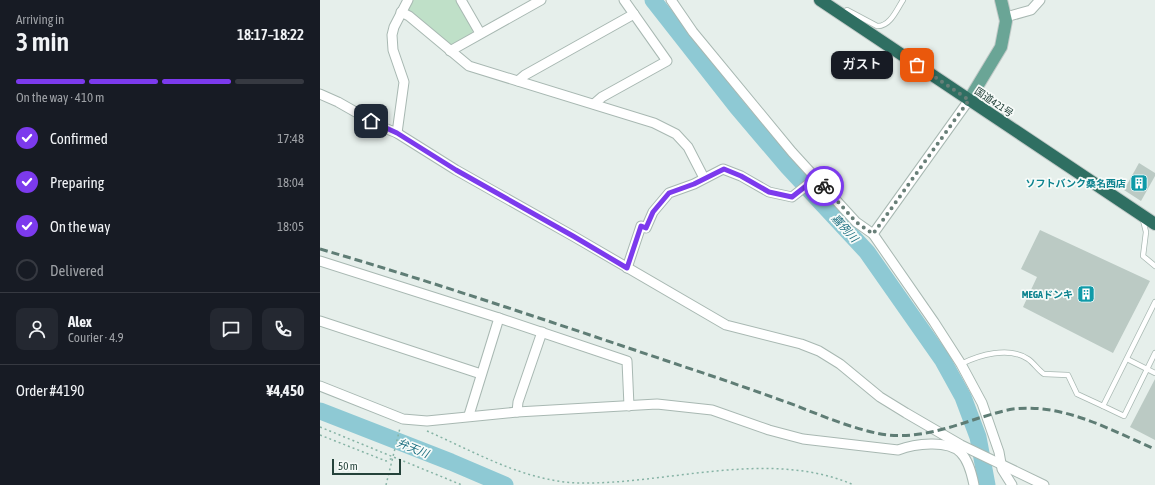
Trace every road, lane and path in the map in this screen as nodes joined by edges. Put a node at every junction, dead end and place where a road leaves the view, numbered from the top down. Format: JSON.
{"nodes":[{"id":1,"x":408,"y":0,"type":"edge"},
{"id":2,"x":461,"y":0,"type":"edge"},
{"id":3,"x":541,"y":0,"type":"edge"},
{"id":4,"x":624,"y":0,"type":"edge"},
{"id":5,"x":671,"y":0,"type":"edge"},
{"id":6,"x":820,"y":0,"type":"edge"},
{"id":7,"x":903,"y":0,"type":"edge"},
{"id":8,"x":1001,"y":0,"type":"edge"},
{"id":9,"x":1040,"y":0,"type":"edge"},
{"id":10,"x":401,"y":12,"type":"junction"},
{"id":11,"x":634,"y":14,"type":"junction"},
{"id":12,"x":841,"y":14,"type":"junction"},
{"id":13,"x":1006,"y":17,"type":"junction"},
{"id":14,"x":480,"y":34,"type":"junction"},
{"id":15,"x":450,"y":51,"type":"junction"},
{"id":16,"x":518,"y":81,"type":"junction"},
{"id":17,"x":320,"y":94,"type":"edge"},
{"id":18,"x":969,"y":100,"type":"junction"},
{"id":19,"x":594,"y":104,"type":"junction"},
{"id":20,"x":397,"y":133,"type":"junction"},
{"id":21,"x":704,"y":178,"type":"junction"},
{"id":22,"x":814,"y":179,"type":"junction"},
{"id":23,"x":1142,"y":215,"type":"junction"},
{"id":24,"x":1155,"y":224,"type":"edge"},
{"id":25,"x":873,"y":234,"type":"junction"},
{"id":26,"x":320,"y":261,"type":"edge"},
{"id":27,"x":1155,"y":266,"type":"edge"},
{"id":28,"x":627,"y":268,"type":"junction"},
{"id":29,"x":1155,"y":302,"type":"edge"},
{"id":30,"x":499,"y":318,"type":"junction"},
{"id":31,"x":320,"y":321,"type":"edge"},
{"id":32,"x":542,"y":332,"type":"junction"},
{"id":33,"x":1155,"y":353,"type":"edge"},
{"id":34,"x":1127,"y":359,"type":"junction"},
{"id":35,"x":961,"y":364,"type":"junction"},
{"id":36,"x":1147,"y":369,"type":"junction"},
{"id":37,"x":1155,"y":373,"type":"edge"},
{"id":38,"x":481,"y":374,"type":"junction"},
{"id":39,"x":320,"y":386,"type":"edge"},
{"id":40,"x":628,"y":406,"type":"junction"},
{"id":41,"x":1103,"y":406,"type":"junction"},
{"id":42,"x":517,"y":412,"type":"junction"},
{"id":43,"x":469,"y":415,"type":"junction"},
{"id":44,"x":414,"y":420,"type":"junction"},
{"id":45,"x":401,"y":424,"type":"dead end"},
{"id":46,"x":320,"y":427,"type":"edge"},
{"id":47,"x":320,"y":435,"type":"edge"},
{"id":48,"x":960,"y":448,"type":"junction"},
{"id":49,"x":393,"y":458,"type":"junction"},
{"id":50,"x":998,"y":462,"type":"junction"},
{"id":51,"x":386,"y":485,"type":"edge"},
{"id":52,"x":462,"y":485,"type":"edge"},
{"id":53,"x":854,"y":485,"type":"edge"},
{"id":54,"x":974,"y":485,"type":"edge"},
{"id":55,"x":1012,"y":485,"type":"edge"},
{"id":56,"x":1044,"y":485,"type":"edge"}],
"edges":[{"from":1,"to":10,"type":"street"},
{"from":2,"to":14,"type":"street"},
{"from":3,"to":14,"type":"street"},
{"from":4,"to":11,"type":"street"},
{"from":5,"to":22,"type":"street"},
{"from":6,"to":12,"type":"highway","name":"国道421号"},
{"from":7,"to":12,"type":"lane"},
{"from":8,"to":13,"type":"main road"},
{"from":9,"to":13,"type":"street"},
{"from":10,"to":15,"type":"street"},
{"from":10,"to":20,"type":"street"},
{"from":11,"to":16,"type":"street"},
{"from":11,"to":19,"type":"street"},
{"from":12,"to":18,"type":"highway","name":"国道421号"},
{"from":13,"to":18,"type":"main road"},
{"from":14,"to":15,"type":"street"},
{"from":15,"to":16,"type":"street"},
{"from":16,"to":19,"type":"street"},
{"from":17,"to":20,"type":"street"},
{"from":18,"to":23,"type":"highway","name":"国道421号"},
{"from":18,"to":25,"type":"street"},
{"from":19,"to":21,"type":"street"},
{"from":20,"to":28,"type":"street"},
{"from":21,"to":22,"type":"street"},
{"from":21,"to":28,"type":"street"},
{"from":22,"to":25,"type":"street"},
{"from":23,"to":24,"type":"highway","name":"国道421号"},
{"from":23,"to":27,"type":"lane"},
{"from":25,"to":35,"type":"street"},
{"from":26,"to":30,"type":"street"},
{"from":28,"to":48,"type":"street"},
{"from":29,"to":34,"type":"lane"},
{"from":30,"to":32,"type":"street"},
{"from":30,"to":38,"type":"street"},
{"from":31,"to":38,"type":"street"},
{"from":32,"to":40,"type":"street"},
{"from":32,"to":42,"type":"street"},
{"from":33,"to":36,"type":"lane"},
{"from":34,"to":36,"type":"lane"},
{"from":34,"to":41,"type":"lane"},
{"from":35,"to":41,"type":"lane"},
{"from":35,"to":50,"type":"street"},
{"from":36,"to":37,"type":"lane"},
{"from":36,"to":41,"type":"lane"},
{"from":38,"to":43,"type":"street"},
{"from":39,"to":44,"type":"street"},
{"from":40,"to":42,"type":"street"},
{"from":40,"to":48,"type":"street"},
{"from":42,"to":43,"type":"street"},
{"from":43,"to":44,"type":"street"},
{"from":44,"to":53,"type":"path"},
{"from":45,"to":49,"type":"path"},
{"from":46,"to":49,"type":"path"},
{"from":47,"to":49,"type":"path"},
{"from":48,"to":50,"type":"street"},
{"from":48,"to":54,"type":"street"},
{"from":49,"to":51,"type":"path"},
{"from":49,"to":52,"type":"path"},
{"from":50,"to":55,"type":"street"},
{"from":50,"to":56,"type":"street"}]}
